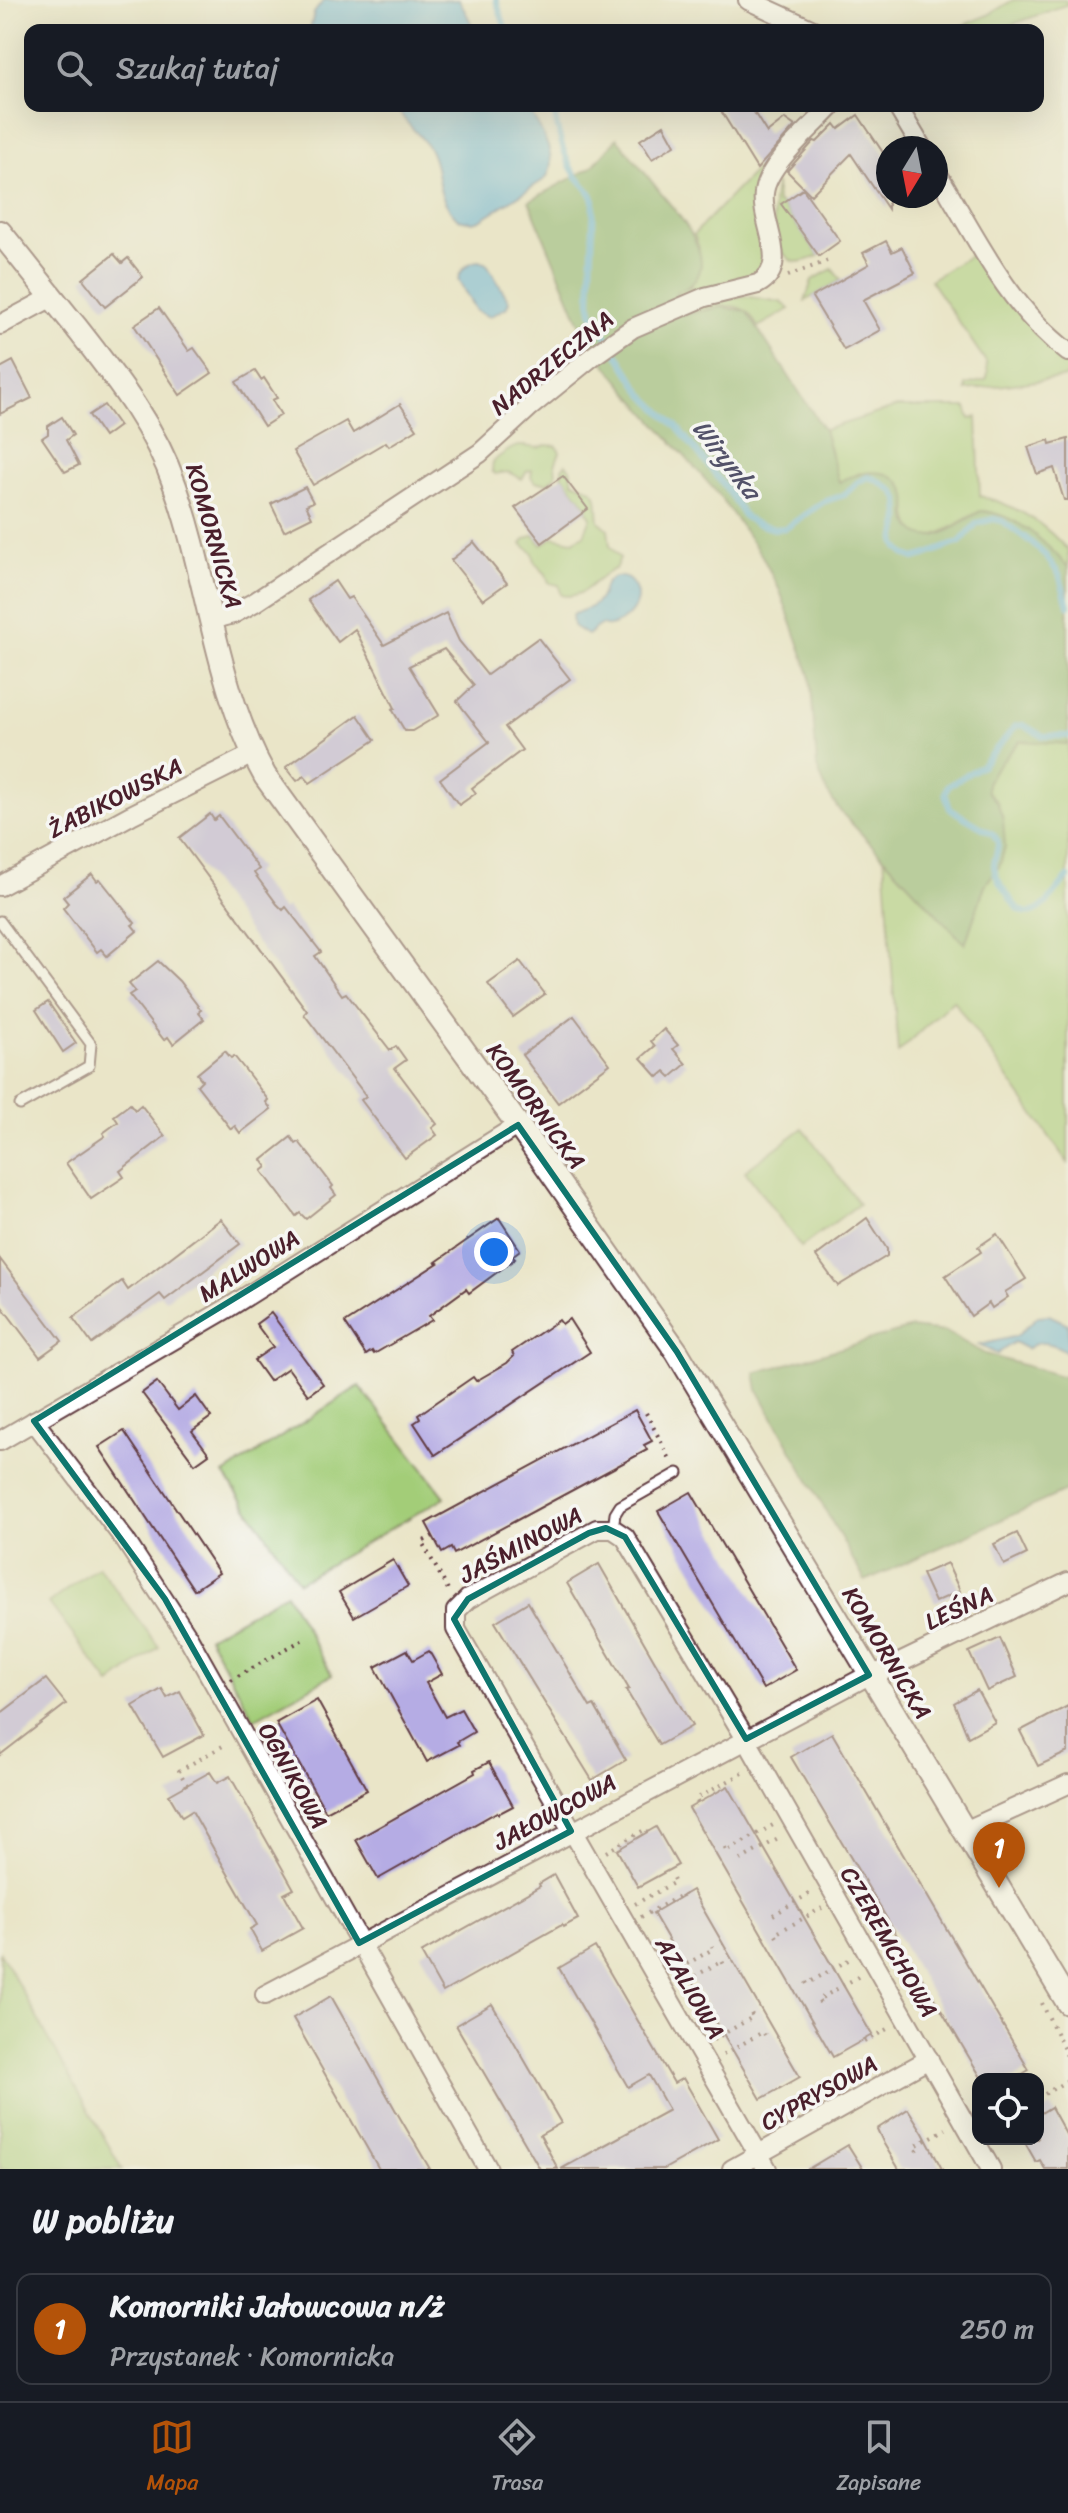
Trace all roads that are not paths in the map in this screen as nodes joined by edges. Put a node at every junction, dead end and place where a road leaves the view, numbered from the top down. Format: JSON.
{"nodes":[{"id":1,"x":748,"y":0,"type":"edge"},
{"id":2,"x":800,"y":24,"type":"edge"},
{"id":3,"x":826,"y":112,"type":"edge"},
{"id":4,"x":901,"y":112,"type":"edge"},
{"id":5,"x":915,"y":136,"type":"edge"},
{"id":6,"x":948,"y":192,"type":"edge"},
{"id":7,"x":0,"y":232,"type":"edge"},
{"id":8,"x":52,"y":297,"type":"junction"},
{"id":9,"x":0,"y":325,"type":"edge"},
{"id":10,"x":1068,"y":352,"type":"edge"},
{"id":11,"x":210,"y":620,"type":"junction"},
{"id":12,"x":253,"y":754,"type":"junction"},
{"id":13,"x":0,"y":886,"type":"edge"},
{"id":14,"x":0,"y":921,"type":"edge"},
{"id":15,"x":20,"y":1105,"type":"dead end"},
{"id":16,"x":518,"y":1125,"type":"junction"},
{"id":17,"x":34,"y":1421,"type":"junction"},
{"id":18,"x":0,"y":1441,"type":"edge"},
{"id":19,"x":678,"y":1473,"type":"road end"},
{"id":20,"x":613,"y":1529,"type":"junction"},
{"id":21,"x":1068,"y":1582,"type":"edge"},
{"id":22,"x":869,"y":1675,"type":"junction"},
{"id":23,"x":746,"y":1739,"type":"junction"},
{"id":24,"x":1068,"y":1784,"type":"edge"},
{"id":25,"x":571,"y":1831,"type":"junction"},
{"id":26,"x":965,"y":1831,"type":"junction"},
{"id":27,"x":359,"y":1943,"type":"junction"},
{"id":28,"x":265,"y":1995,"type":"dead end"},
{"id":29,"x":1068,"y":2003,"type":"edge"},
{"id":30,"x":929,"y":2059,"type":"junction"},
{"id":31,"x":762,"y":2162,"type":"edge"},
{"id":32,"x":488,"y":2169,"type":"edge"},
{"id":33,"x":732,"y":2169,"type":"edge"},
{"id":34,"x":991,"y":2169,"type":"edge"}],
"edges":[{"from":1,"to":2,"type":"street"},
{"from":3,"to":11,"type":"street","name":"NADRZECZNA"},
{"from":4,"to":5,"type":"street"},
{"from":6,"to":10,"type":"street"},
{"from":7,"to":8,"type":"street","name":"KOMORNICKA"},
{"from":8,"to":9,"type":"street"},
{"from":8,"to":11,"type":"street","name":"KOMORNICKA"},
{"from":11,"to":12,"type":"street","name":"KOMORNICKA"},
{"from":12,"to":13,"type":"street","name":"ŻABIKOWSKA"},
{"from":12,"to":16,"type":"street","name":"KOMORNICKA"},
{"from":14,"to":15,"type":"lane"},
{"from":16,"to":17,"type":"street","name":"MALWOWA"},
{"from":16,"to":22,"type":"street","name":"KOMORNICKA"},
{"from":17,"to":18,"type":"street","name":"MALWOWA"},
{"from":17,"to":27,"type":"street","name":"OGNIKOWA"},
{"from":19,"to":20,"type":"lane"},
{"from":20,"to":23,"type":"street","name":"JAŚMINOWA"},
{"from":20,"to":25,"type":"street","name":"JAŚMINOWA"},
{"from":21,"to":22,"type":"street","name":"LEŚNA"},
{"from":22,"to":23,"type":"street","name":"JAŁOWCOWA"},
{"from":22,"to":26,"type":"street","name":"KOMORNICKA"},
{"from":23,"to":25,"type":"street","name":"JAŁOWCOWA"},
{"from":23,"to":30,"type":"street","name":"CZEREMCHOWA"},
{"from":24,"to":26,"type":"street"},
{"from":25,"to":27,"type":"street","name":"JAŁOWCOWA"},
{"from":25,"to":31,"type":"street","name":"AZALIOWA"},
{"from":26,"to":29,"type":"street","name":"KOMORNICKA"},
{"from":27,"to":28,"type":"street","name":"JAŁOWCOWA"},
{"from":27,"to":32,"type":"street","name":"OGNIKOWA"},
{"from":30,"to":31,"type":"street","name":"CYPRYSOWA"},
{"from":30,"to":34,"type":"street","name":"CZEREMCHOWA"},
{"from":31,"to":33,"type":"street","name":"CYPRYSOWA"}]}
